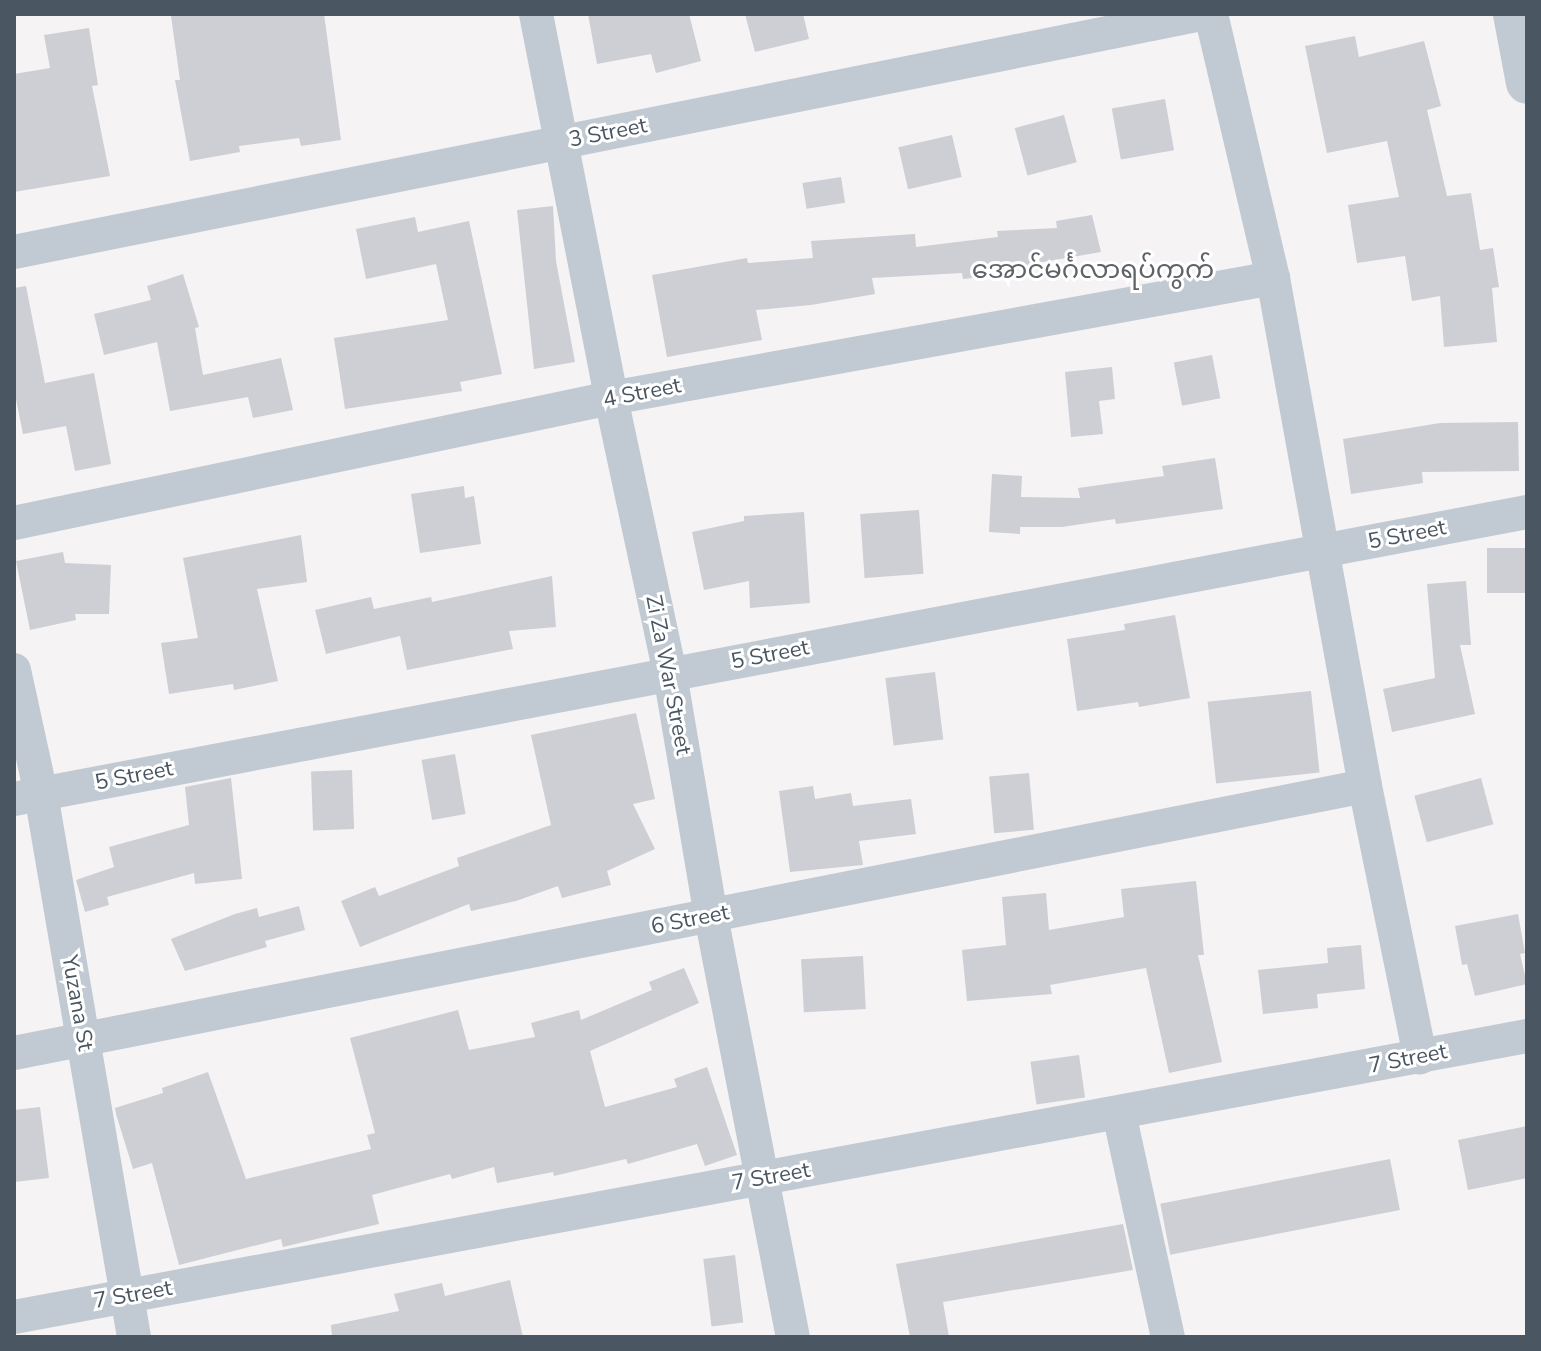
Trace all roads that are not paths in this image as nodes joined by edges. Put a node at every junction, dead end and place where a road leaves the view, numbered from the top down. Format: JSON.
{"nodes":[{"id":1,"x":536,"y":14,"type":"edge"},
{"id":2,"x":1202,"y":14,"type":"edge"},
{"id":3,"x":1211,"y":14,"type":"edge"},
{"id":4,"x":1514,"y":14,"type":"edge"},
{"id":5,"x":1527,"y":83,"type":"edge"},
{"id":6,"x":561,"y":142,"type":"junction"},
{"id":7,"x":14,"y":252,"type":"edge"},
{"id":8,"x":1273,"y":278,"type":"junction"},
{"id":9,"x":611,"y":398,"type":"junction"},
{"id":10,"x":1527,"y":512,"type":"edge"},
{"id":11,"x":14,"y":523,"type":"edge"},
{"id":12,"x":1322,"y":551,"type":"junction"},
{"id":13,"x":14,"y":670,"type":"edge"},
{"id":14,"x":670,"y":674,"type":"junction"},
{"id":15,"x":1365,"y":786,"type":"junction"},
{"id":16,"x":27,"y":796,"type":"edge"},
{"id":17,"x":711,"y":916,"type":"junction"},
{"id":18,"x":1527,"y":1036,"type":"edge"},
{"id":19,"x":84,"y":1039,"type":"junction"},
{"id":20,"x":14,"y":1053,"type":"edge"},
{"id":21,"x":1420,"y":1057,"type":"junction"},
{"id":22,"x":1119,"y":1113,"type":"junction"},
{"id":23,"x":763,"y":1179,"type":"junction"},
{"id":24,"x":127,"y":1296,"type":"junction"},
{"id":25,"x":14,"y":1317,"type":"edge"},
{"id":26,"x":134,"y":1337,"type":"edge"},
{"id":27,"x":793,"y":1337,"type":"edge"},
{"id":28,"x":1168,"y":1337,"type":"edge"}],
"edges":[{"from":1,"to":6,"type":"street","name":"Zi Za War Street"},
{"from":2,"to":6,"type":"street","name":"3 Street"},
{"from":3,"to":8,"type":"street"},
{"from":4,"to":5,"type":"street"},
{"from":6,"to":7,"type":"street","name":"3 Street"},
{"from":6,"to":9,"type":"street","name":"Zi Za War Street"},
{"from":8,"to":9,"type":"street","name":"4 Street"},
{"from":8,"to":12,"type":"street"},
{"from":9,"to":11,"type":"street","name":"4 Street"},
{"from":9,"to":14,"type":"street","name":"Zi Za War Street"},
{"from":10,"to":12,"type":"street","name":"5 Street"},
{"from":12,"to":14,"type":"street","name":"5 Street"},
{"from":12,"to":15,"type":"street"},
{"from":13,"to":16,"type":"street","name":"Yuzana St"},
{"from":14,"to":16,"type":"street","name":"5 Street"},
{"from":14,"to":17,"type":"street","name":"Zi Za War Street"},
{"from":15,"to":17,"type":"street","name":"6 Street"},
{"from":15,"to":21,"type":"street"},
{"from":16,"to":19,"type":"street","name":"Yuzana St"},
{"from":17,"to":19,"type":"street","name":"6 Street"},
{"from":17,"to":23,"type":"street","name":"Zi Za War Street"},
{"from":18,"to":21,"type":"street","name":"7 Street"},
{"from":19,"to":20,"type":"street","name":"6 Street"},
{"from":19,"to":24,"type":"street","name":"Yuzana St"},
{"from":21,"to":22,"type":"street","name":"7 Street"},
{"from":22,"to":23,"type":"street","name":"7 Street"},
{"from":22,"to":28,"type":"street"},
{"from":23,"to":24,"type":"street","name":"7 Street"},
{"from":23,"to":27,"type":"street","name":"Zi Za War Street"},
{"from":24,"to":25,"type":"street","name":"7 Street"},
{"from":24,"to":26,"type":"street","name":"Yuzana St"}]}
